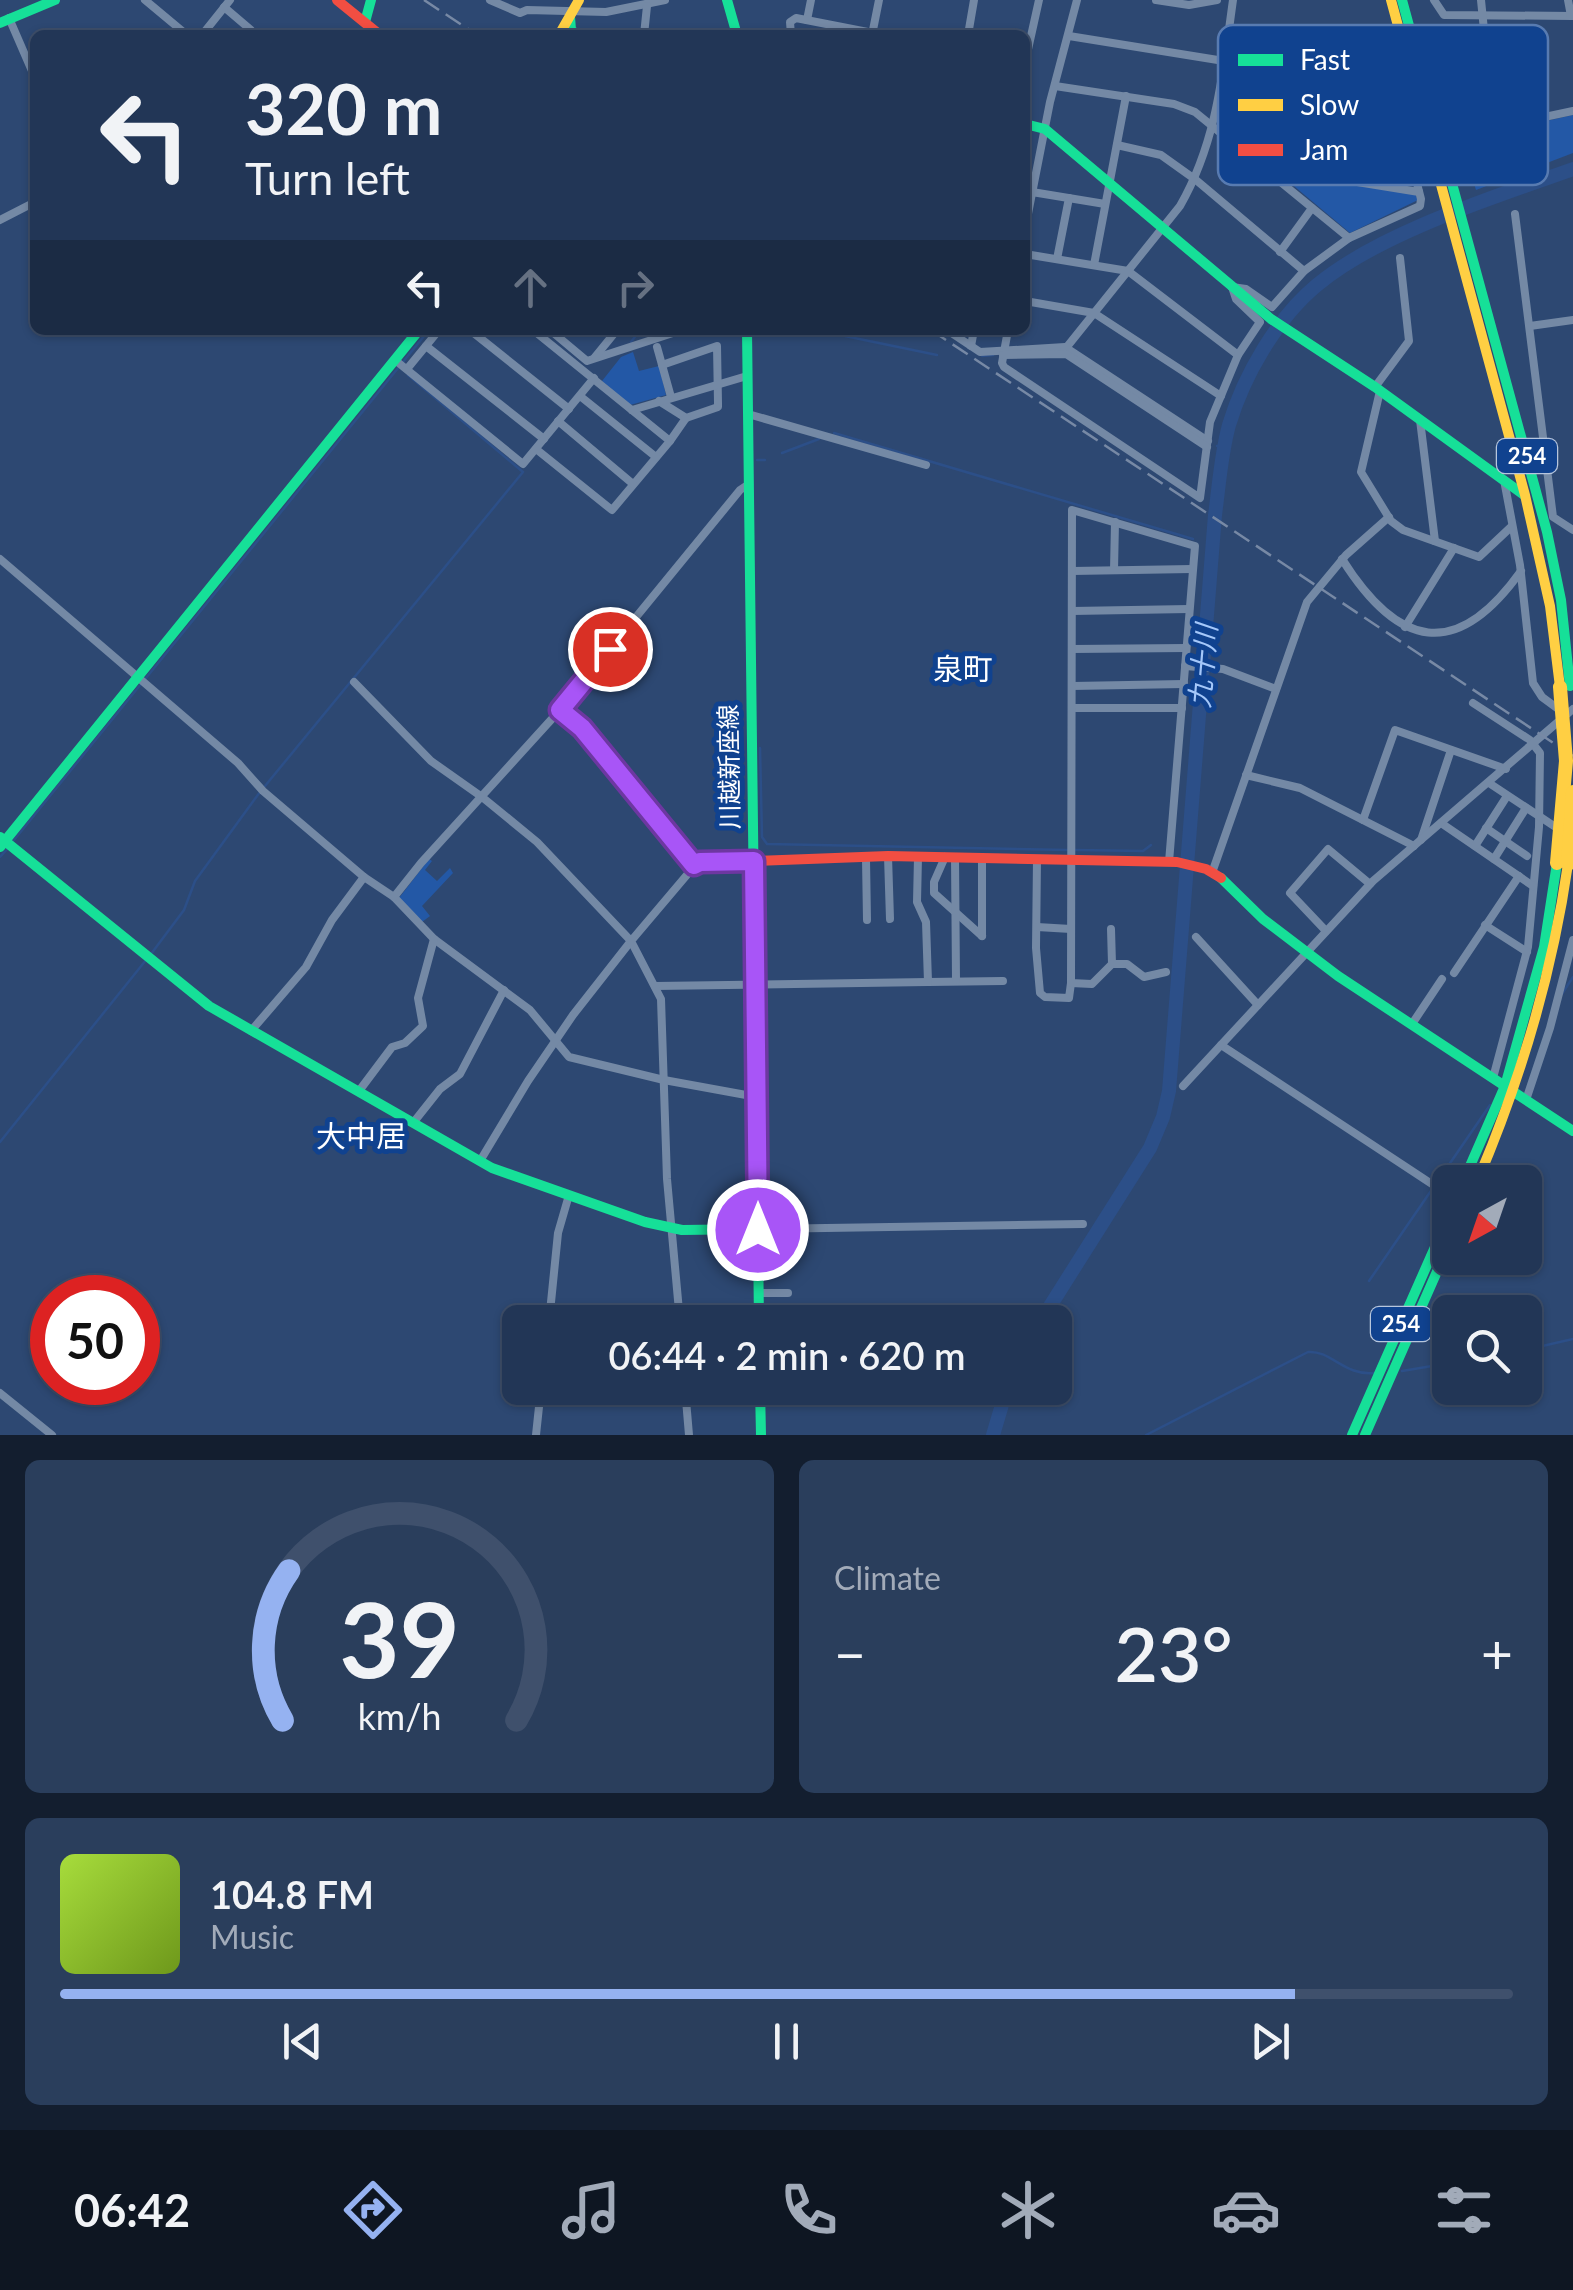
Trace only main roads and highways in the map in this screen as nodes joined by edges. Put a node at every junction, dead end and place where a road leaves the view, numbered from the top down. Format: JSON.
{"nodes":[{"id":1,"x":55,"y":0,"type":"edge"},
{"id":2,"x":336,"y":0,"type":"edge"},
{"id":3,"x":371,"y":0,"type":"edge"},
{"id":4,"x":727,"y":0,"type":"edge"},
{"id":5,"x":1391,"y":0,"type":"edge"},
{"id":6,"x":1402,"y":0,"type":"edge"},
{"id":7,"x":4,"y":20,"type":"edge"},
{"id":8,"x":1398,"y":25,"type":"edge"},
{"id":9,"x":1408,"y":25,"type":"edge"},
{"id":10,"x":363,"y":29,"type":"edge"},
{"id":11,"x":736,"y":30,"type":"edge"},
{"id":12,"x":1030,"y":126,"type":"edge"},
{"id":13,"x":1446,"y":185,"type":"edge"},
{"id":14,"x":1447,"y":185,"type":"edge"},
{"id":15,"x":1449,"y":194,"type":"junction"},
{"id":16,"x":1459,"y":232,"type":"junction"},
{"id":17,"x":416,"y":335,"type":"edge"},
{"id":18,"x":747,"y":335,"type":"edge"},
{"id":19,"x":1525,"y":495,"type":"junction"},
{"id":20,"x":1539,"y":506,"type":"junction"},
{"id":21,"x":1565,"y":686,"type":"junction"},
{"id":22,"x":1573,"y":739,"type":"edge"},
{"id":23,"x":1573,"y":792,"type":"edge"},
{"id":24,"x":2,"y":841,"type":"edge"},
{"id":25,"x":754,"y":861,"type":"junction"},
{"id":26,"x":1562,"y":864,"type":"junction"},
{"id":27,"x":1510,"y":1089,"type":"junction"},
{"id":28,"x":1573,"y":1131,"type":"edge"},
{"id":29,"x":1472,"y":1165,"type":"edge"},
{"id":30,"x":1483,"y":1165,"type":"edge"},
{"id":31,"x":758,"y":1230,"type":"junction"},
{"id":32,"x":1432,"y":1254,"type":"edge"},
{"id":33,"x":1435,"y":1275,"type":"edge"},
{"id":34,"x":759,"y":1305,"type":"edge"},
{"id":35,"x":760,"y":1405,"type":"edge"},
{"id":36,"x":761,"y":1435,"type":"edge"},
{"id":37,"x":1352,"y":1435,"type":"edge"},
{"id":38,"x":1365,"y":1435,"type":"edge"}],
"edges":[{"from":1,"to":7,"type":"main road"},
{"from":2,"to":10,"type":"main road"},
{"from":3,"to":10,"type":"main road"},
{"from":4,"to":11,"type":"main road"},
{"from":5,"to":8,"type":"main road","number":"254"},
{"from":6,"to":9,"type":"main road","number":"254"},
{"from":12,"to":19,"type":"main road"},
{"from":13,"to":15,"type":"main road","number":"254"},
{"from":14,"to":15,"type":"main road","number":"254"},
{"from":15,"to":16,"type":"main road","number":"254"},
{"from":16,"to":19,"type":"main road","number":"254"},
{"from":16,"to":20,"type":"main road","number":"254"},
{"from":17,"to":24,"type":"main road"},
{"from":18,"to":25,"type":"main road","name":"川越新座線"},
{"from":19,"to":20,"type":"main road"},
{"from":19,"to":21,"type":"main road","number":"254"},
{"from":20,"to":21,"type":"main road","number":"254"},
{"from":21,"to":22,"type":"main road","number":"254"},
{"from":21,"to":26,"type":"main road","number":"254","bridge":true},
{"from":23,"to":26,"type":"main road","number":"254","bridge":true},
{"from":24,"to":31,"type":"main road"},
{"from":25,"to":27,"type":"main road"},
{"from":25,"to":31,"type":"main road","name":"川越新座線"},
{"from":26,"to":27,"type":"main road","number":"254"},
{"from":27,"to":28,"type":"main road"},
{"from":27,"to":29,"type":"main road","number":"254"},
{"from":27,"to":30,"type":"main road","number":"254"},
{"from":31,"to":34,"type":"main road","name":"川越新座線"},
{"from":32,"to":37,"type":"main road","number":"254"},
{"from":33,"to":38,"type":"main road","number":"254"},
{"from":35,"to":36,"type":"main road"}]}
